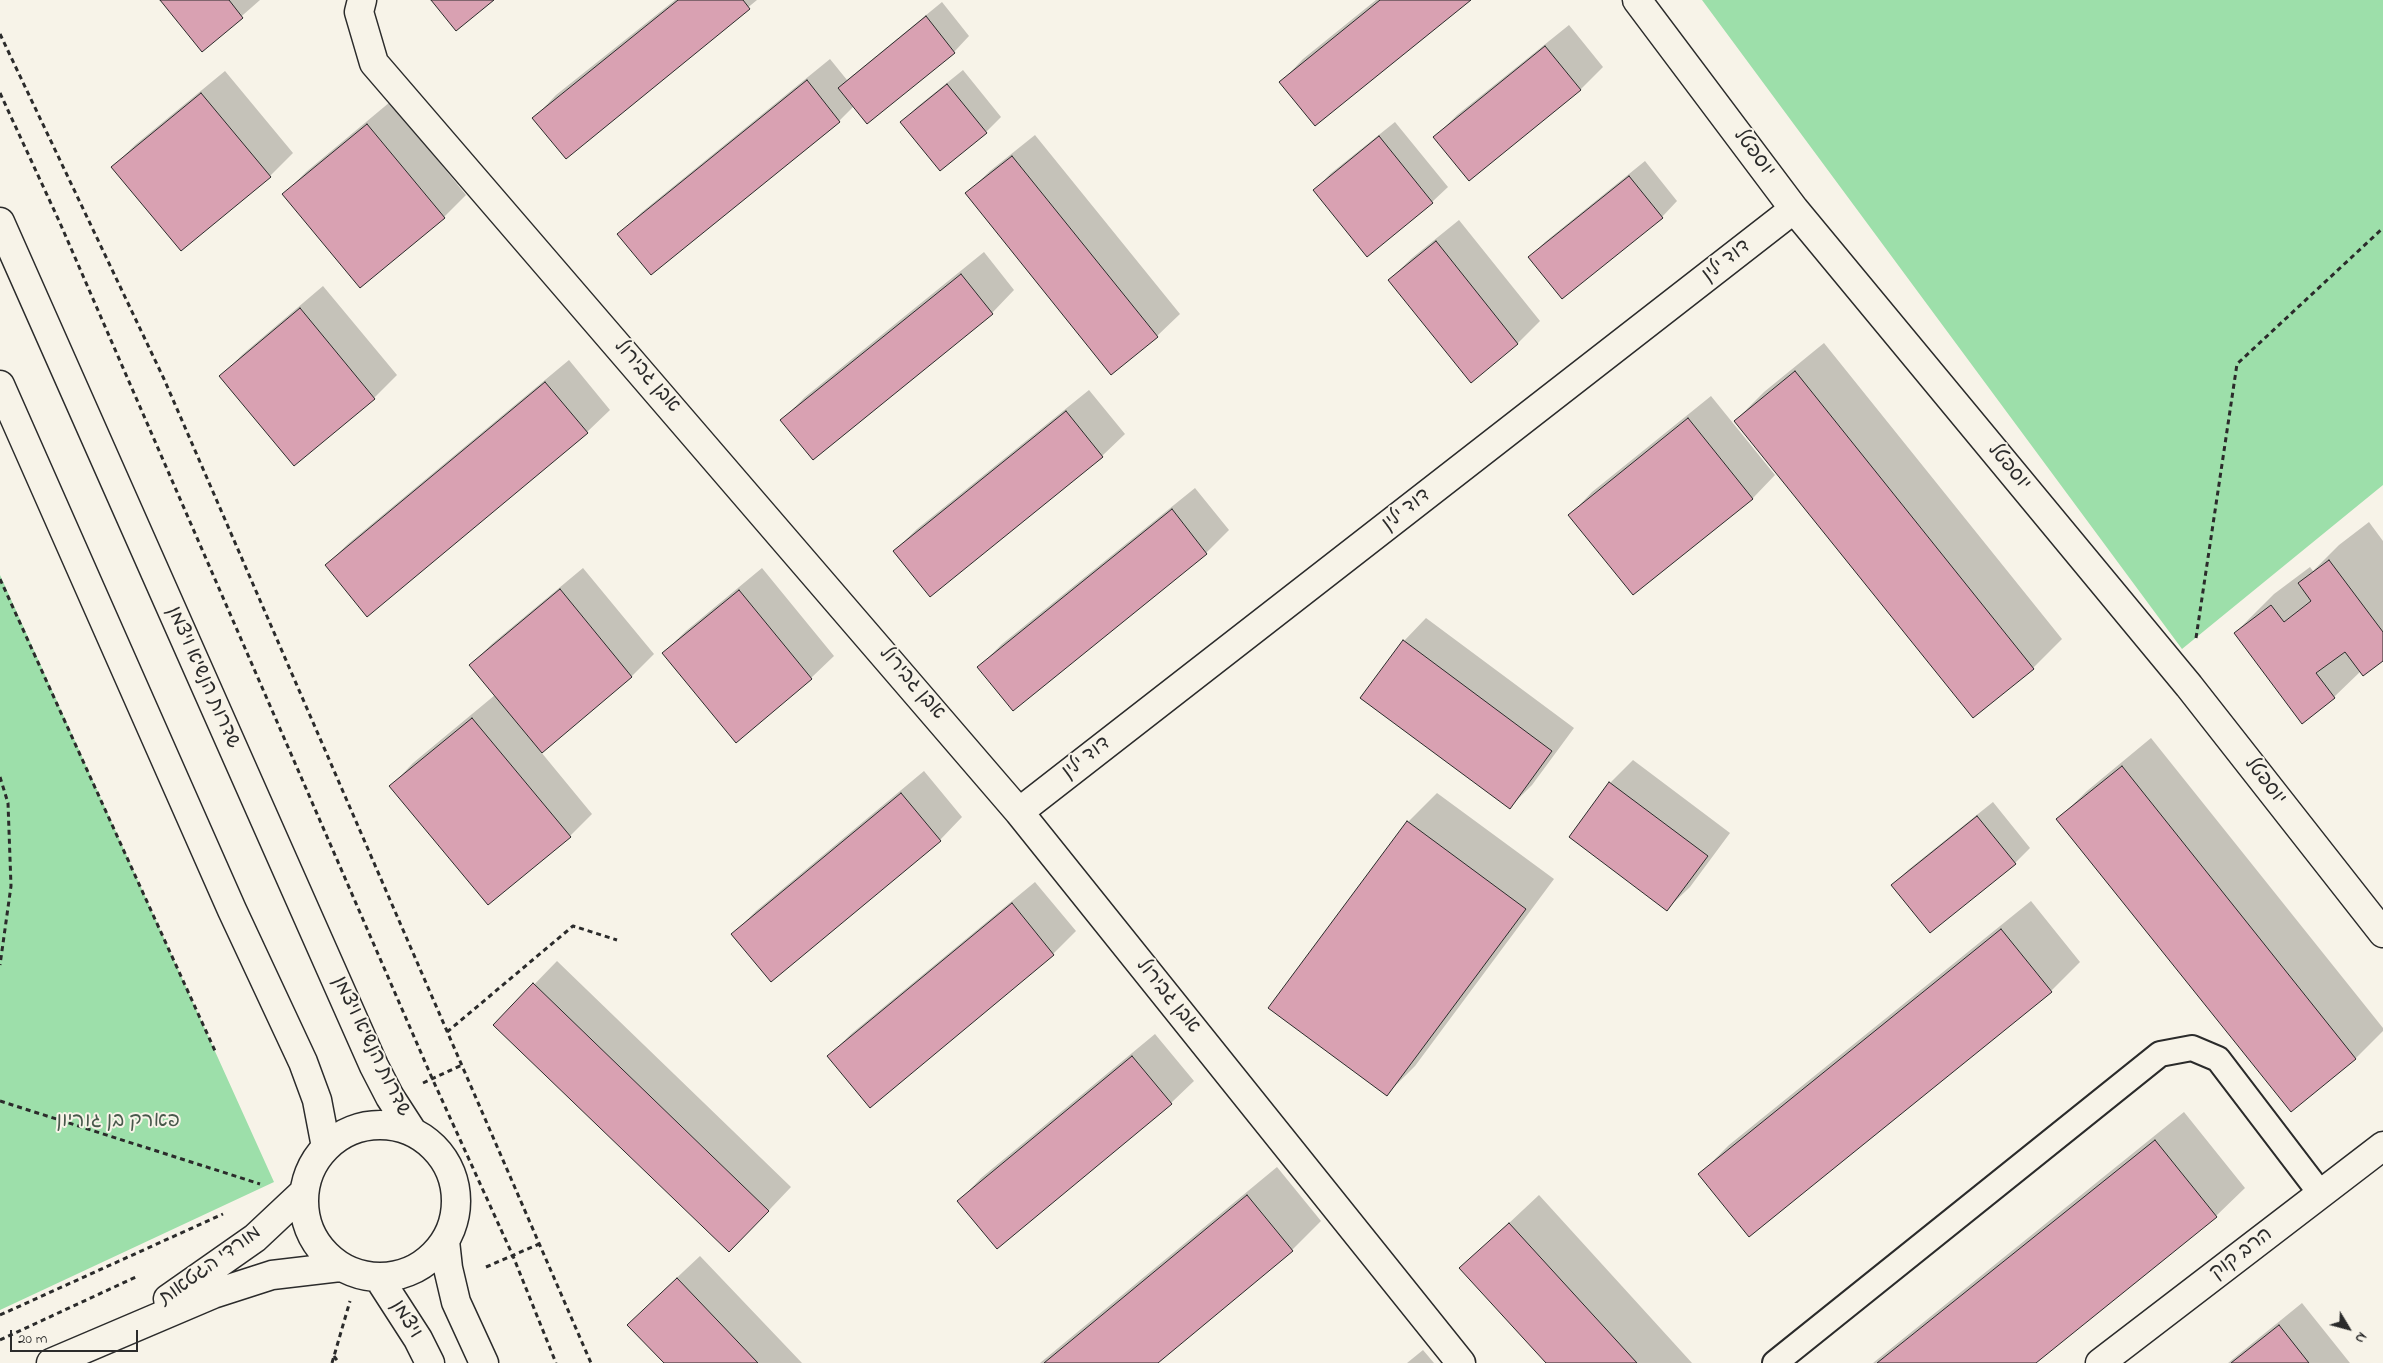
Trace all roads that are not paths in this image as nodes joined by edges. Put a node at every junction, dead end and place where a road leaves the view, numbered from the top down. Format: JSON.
{"nodes":[{"id":1,"x":1637,"y":0,"type":"edge"},
{"id":2,"x":361,"y":6,"type":"edge"},
{"id":3,"x":1794,"y":209,"type":"junction"},
{"id":4,"x":0,"y":222,"type":"edge"},
{"id":5,"x":0,"y":386,"type":"edge"},
{"id":6,"x":1019,"y":812,"type":"junction"},
{"id":7,"x":2383,"y":933,"type":"edge"},
{"id":8,"x":412,"y":1131,"type":"junction"},
{"id":9,"x":2383,"y":1146,"type":"edge"},
{"id":10,"x":326,"y":1147,"type":"junction"},
{"id":11,"x":304,"y":1192,"type":"junction"},
{"id":12,"x":2321,"y":1194,"type":"junction"},
{"id":13,"x":445,"y":1241,"type":"junction"},
{"id":14,"x":340,"y":1266,"type":"junction"},
{"id":15,"x":378,"y":1278,"type":"junction"},
{"id":16,"x":114,"y":1335,"type":"junction"},
{"id":17,"x":51,"y":1363,"type":"edge"},
{"id":18,"x":430,"y":1363,"type":"edge"},
{"id":19,"x":484,"y":1363,"type":"edge"},
{"id":20,"x":1460,"y":1363,"type":"edge"},
{"id":21,"x":1774,"y":1363,"type":"edge"},
{"id":22,"x":2100,"y":1363,"type":"edge"}],
"edges":[{"from":1,"to":3,"type":"street","name":"יוספטל"},
{"from":2,"to":6,"type":"street","name":"אבן גבירול"},
{"from":3,"to":6,"type":"street","name":"דוד ילין"},
{"from":3,"to":7,"type":"street","name":"יוספטל"},
{"from":4,"to":8,"type":"street","name":"שדרות הנשיא ויצמן"},
{"from":5,"to":10,"type":"street"},
{"from":6,"to":20,"type":"street","name":"אבן גבירול"},
{"from":8,"to":10,"type":"street"},
{"from":8,"to":13,"type":"street"},
{"from":9,"to":12,"type":"street","name":"הרב קוק"},
{"from":10,"to":11,"type":"street"},
{"from":11,"to":14,"type":"street"},
{"from":11,"to":16,"type":"street","name":"מורדי הגטאות"},
{"from":12,"to":21,"type":"lane"},
{"from":12,"to":22,"type":"street","name":"הרב קוק"},
{"from":13,"to":15,"type":"street"},
{"from":13,"to":19,"type":"street"},
{"from":14,"to":15,"type":"street"},
{"from":14,"to":16,"type":"street","name":"מורדי הגטאות"},
{"from":15,"to":18,"type":"street","name":"ויצמן"},
{"from":16,"to":17,"type":"street","name":"מורדי הגטאות"}]}
